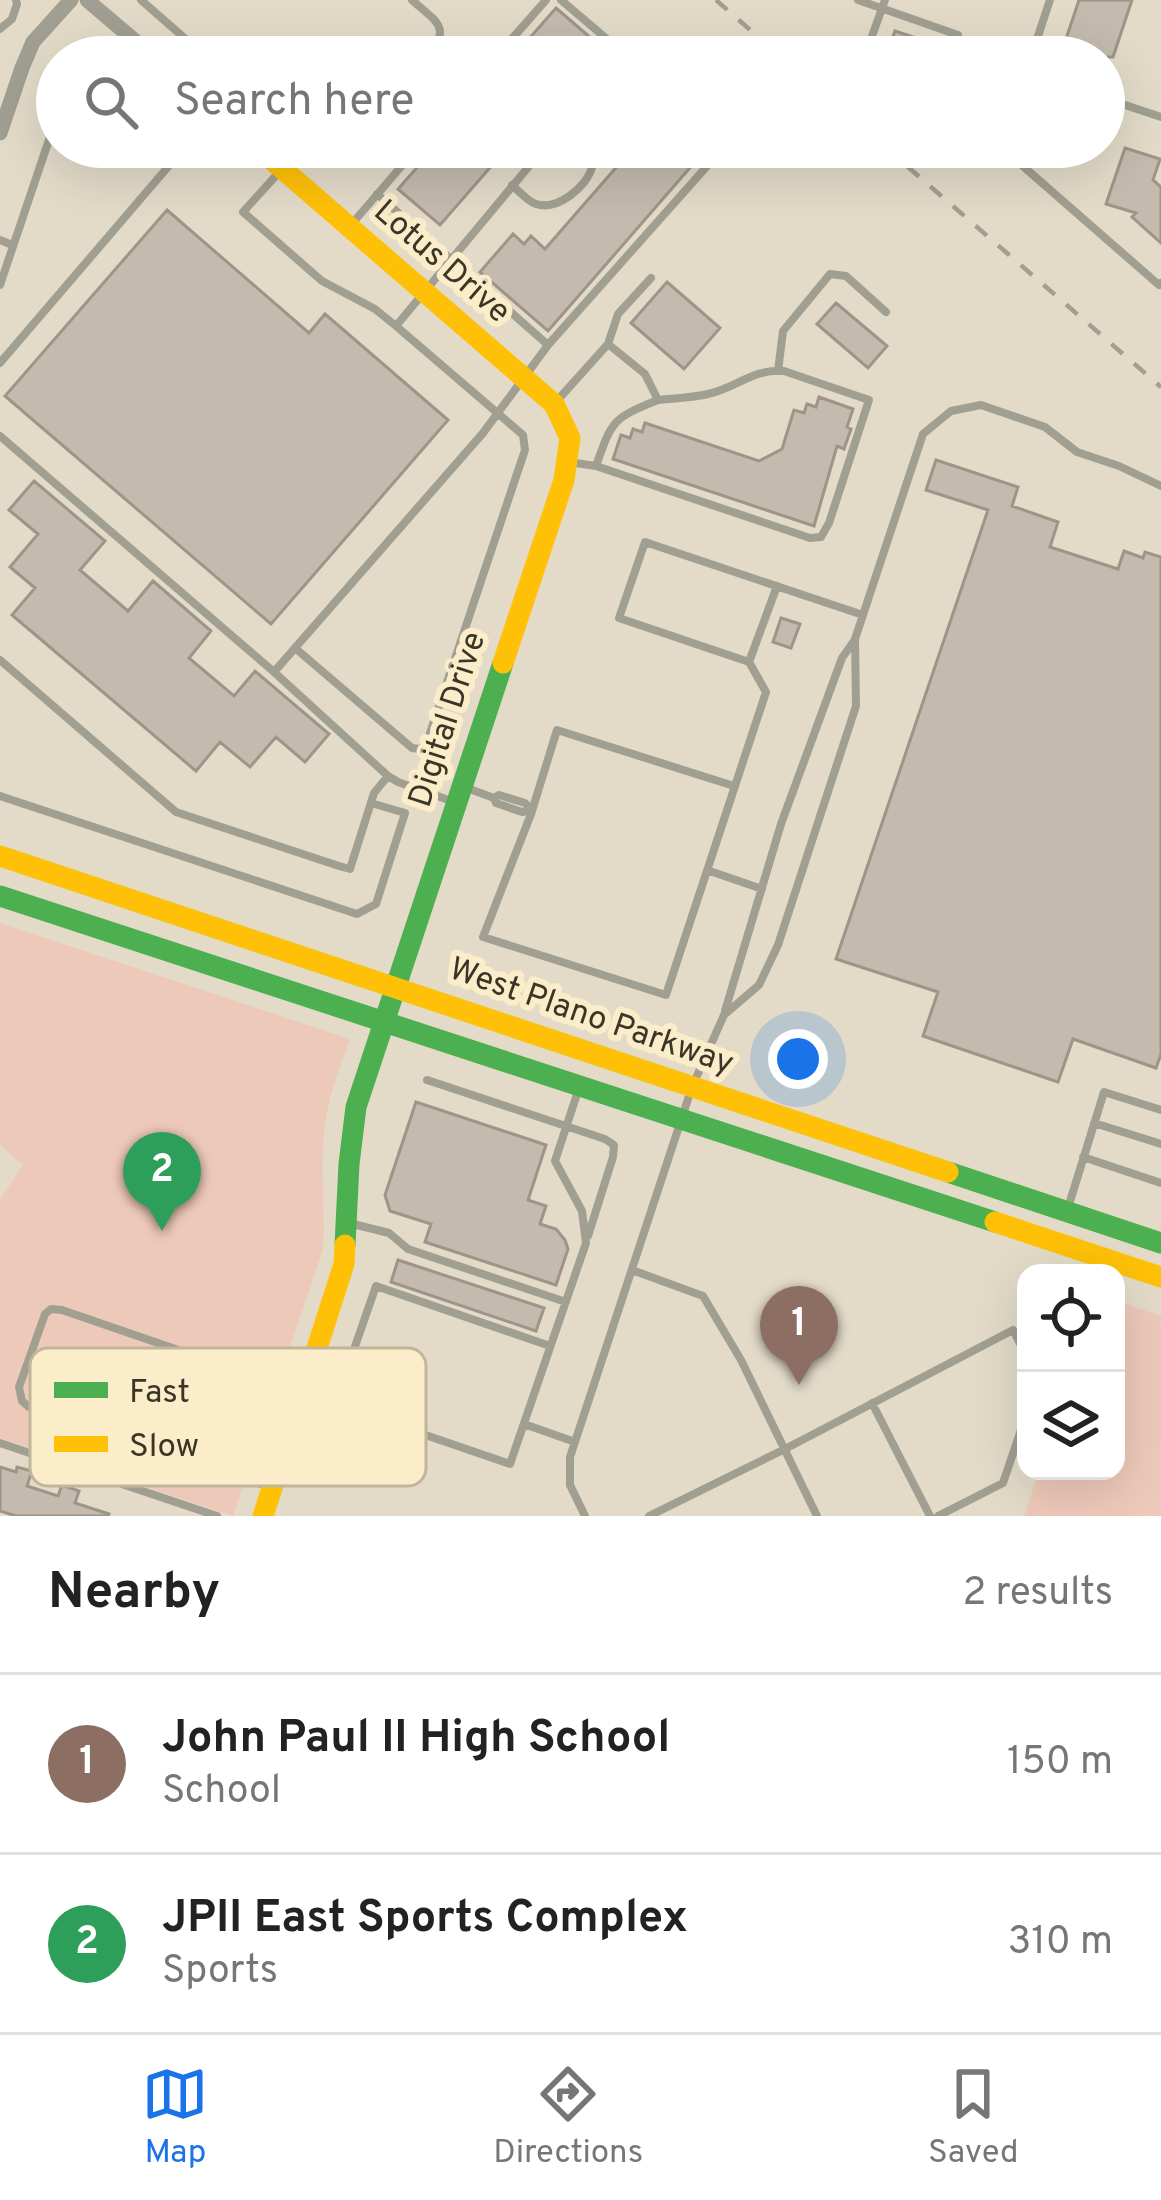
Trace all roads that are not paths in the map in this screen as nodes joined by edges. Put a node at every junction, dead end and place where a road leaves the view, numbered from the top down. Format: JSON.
{"nodes":[{"id":1,"x":16,"y":0,"type":"edge"},
{"id":2,"x":71,"y":0,"type":"edge"},
{"id":3,"x":87,"y":0,"type":"edge"},
{"id":4,"x":141,"y":0,"type":"edge"},
{"id":5,"x":412,"y":0,"type":"edge"},
{"id":6,"x":546,"y":0,"type":"edge"},
{"id":7,"x":561,"y":0,"type":"edge"},
{"id":8,"x":858,"y":0,"type":"edge"},
{"id":9,"x":1050,"y":0,"type":"edge"},
{"id":10,"x":884,"y":4,"type":"edge"},
{"id":11,"x":0,"y":29,"type":"edge"},
{"id":12,"x":38,"y":36,"type":"edge"},
{"id":13,"x":129,"y":36,"type":"edge"},
{"id":14,"x":182,"y":36,"type":"edge"},
{"id":15,"x":442,"y":36,"type":"edge"},
{"id":16,"x":514,"y":36,"type":"edge"},
{"id":17,"x":603,"y":36,"type":"edge"},
{"id":18,"x":873,"y":36,"type":"edge"},
{"id":19,"x":958,"y":36,"type":"edge"},
{"id":20,"x":1038,"y":36,"type":"edge"},
{"id":21,"x":36,"y":39,"type":"edge"},
{"id":22,"x":7,"y":88,"type":"edge"},
{"id":23,"x":1125,"y":105,"type":"edge"},
{"id":24,"x":1161,"y":117,"type":"edge"},
{"id":25,"x":0,"y":133,"type":"edge"},
{"id":26,"x":39,"y":168,"type":"edge"},
{"id":27,"x":167,"y":168,"type":"edge"},
{"id":28,"x":400,"y":168,"type":"edge"},
{"id":29,"x":526,"y":168,"type":"edge"},
{"id":30,"x":591,"y":168,"type":"edge"},
{"id":31,"x":705,"y":168,"type":"edge"},
{"id":32,"x":1024,"y":168,"type":"edge"},
{"id":33,"x":282,"y":169,"type":"joint"},
{"id":34,"x":512,"y":184,"type":"junction"},
{"id":35,"x":377,"y":194,"type":"junction"},
{"id":36,"x":350,"y":227,"type":"junction"},
{"id":37,"x":0,"y":241,"type":"edge"},
{"id":38,"x":12,"y":245,"type":"junction"},
{"id":39,"x":451,"y":260,"type":"junction"},
{"id":40,"x":651,"y":278,"type":"dead end"},
{"id":41,"x":1161,"y":283,"type":"edge"},
{"id":42,"x":0,"y":285,"type":"edge"},
{"id":43,"x":426,"y":292,"type":"junction"},
{"id":44,"x":886,"y":312,"type":"dead end"},
{"id":45,"x":396,"y":326,"type":"junction"},
{"id":46,"x":608,"y":344,"type":"junction"},
{"id":47,"x":548,"y":345,"type":"junction"},
{"id":48,"x":0,"y":363,"type":"edge"},
{"id":49,"x":778,"y":371,"type":"junction"},
{"id":50,"x":524,"y":377,"type":"junction"},
{"id":51,"x":658,"y":400,"type":"junction"},
{"id":52,"x":554,"y":404,"type":"junction"},
{"id":53,"x":499,"y":415,"type":"junction"},
{"id":54,"x":0,"y":436,"type":"edge"},
{"id":55,"x":570,"y":438,"type":"joint"},
{"id":56,"x":568,"y":462,"type":"junction"},
{"id":57,"x":596,"y":466,"type":"junction"},
{"id":58,"x":1161,"y":486,"type":"edge"},
{"id":59,"x":777,"y":586,"type":"junction"},
{"id":60,"x":863,"y":615,"type":"junction"},
{"id":61,"x":855,"y":639,"type":"junction"},
{"id":62,"x":295,"y":648,"type":"junction"},
{"id":63,"x":0,"y":660,"type":"edge"},
{"id":64,"x":749,"y":662,"type":"junction"},
{"id":65,"x":274,"y":672,"type":"junction"},
{"id":66,"x":388,"y":776,"type":"junction"},
{"id":67,"x":734,"y":786,"type":"junction"},
{"id":68,"x":459,"y":794,"type":"junction"},
{"id":69,"x":0,"y":796,"type":"edge"},
{"id":70,"x":371,"y":802,"type":"junction"},
{"id":71,"x":532,"y":810,"type":"junction"},
{"id":72,"x":0,"y":856,"type":"edge"},
{"id":73,"x":707,"y":870,"type":"junction"},
{"id":74,"x":762,"y":889,"type":"junction"},
{"id":75,"x":105,"y":891,"type":"junction"},
{"id":76,"x":0,"y":896,"type":"edge"},
{"id":77,"x":94,"y":926,"type":"junction"},
{"id":78,"x":396,"y":987,"type":"junction"},
{"id":79,"x":724,"y":1015,"type":"junction"},
{"id":80,"x":384,"y":1022,"type":"junction"},
{"id":81,"x":427,"y":1080,"type":"dead end"},
{"id":82,"x":580,"y":1086,"type":"junction"},
{"id":83,"x":692,"y":1087,"type":"junction"},
{"id":84,"x":1161,"y":1110,"type":"edge"},
{"id":85,"x":682,"y":1119,"type":"junction"},
{"id":86,"x":1094,"y":1124,"type":"junction"},
{"id":87,"x":566,"y":1127,"type":"junction"},
{"id":88,"x":1161,"y":1144,"type":"edge"},
{"id":89,"x":1083,"y":1157,"type":"junction"},
{"id":90,"x":1161,"y":1183,"type":"edge"},
{"id":91,"x":1066,"y":1213,"type":"junction"},
{"id":92,"x":347,"y":1222,"type":"junction"},
{"id":93,"x":586,"y":1243,"type":"junction"},
{"id":94,"x":1054,"y":1243,"type":"junction"},
{"id":95,"x":1161,"y":1244,"type":"edge"},
{"id":96,"x":632,"y":1270,"type":"junction"},
{"id":97,"x":1161,"y":1277,"type":"edge"},
{"id":98,"x":566,"y":1302,"type":"junction"},
{"id":99,"x":1017,"y":1338,"type":"edge"},
{"id":100,"x":550,"y":1346,"type":"junction"},
{"id":101,"x":32,"y":1348,"type":"edge"},
{"id":102,"x":168,"y":1348,"type":"edge"},
{"id":103,"x":317,"y":1348,"type":"edge"},
{"id":104,"x":354,"y":1348,"type":"edge"},
{"id":105,"x":30,"y":1354,"type":"edge"},
{"id":106,"x":872,"y":1403,"type":"junction"},
{"id":107,"x":30,"y":1407,"type":"edge"},
{"id":108,"x":524,"y":1424,"type":"junction"},
{"id":109,"x":426,"y":1435,"type":"edge"},
{"id":110,"x":574,"y":1442,"type":"junction"},
{"id":111,"x":1017,"y":1442,"type":"edge"},
{"id":112,"x":0,"y":1443,"type":"edge"},
{"id":113,"x":784,"y":1449,"type":"junction"},
{"id":114,"x":30,"y":1453,"type":"edge"},
{"id":115,"x":128,"y":1486,"type":"edge"},
{"id":116,"x":266,"y":1486,"type":"edge"},
{"id":117,"x":272,"y":1488,"type":"joint"},
{"id":118,"x":580,"y":1513,"type":"edge"},
{"id":119,"x":217,"y":1516,"type":"edge"},
{"id":120,"x":263,"y":1516,"type":"edge"},
{"id":121,"x":649,"y":1516,"type":"edge"},
{"id":122,"x":817,"y":1516,"type":"edge"},
{"id":123,"x":934,"y":1516,"type":"edge"}],
"edges":[{"from":1,"to":11,"type":"lane"},
{"from":2,"to":12,"type":"street"},
{"from":3,"to":13,"type":"street"},
{"from":4,"to":14,"type":"lane"},
{"from":5,"to":15,"type":"lane"},
{"from":6,"to":16,"type":"lane"},
{"from":7,"to":17,"type":"lane"},
{"from":8,"to":10,"type":"lane"},
{"from":9,"to":20,"type":"lane"},
{"from":10,"to":18,"type":"lane"},
{"from":10,"to":19,"type":"lane"},
{"from":21,"to":22,"type":"street"},
{"from":22,"to":25,"type":"street"},
{"from":23,"to":24,"type":"lane"},
{"from":26,"to":38,"type":"lane"},
{"from":27,"to":48,"type":"lane"},
{"from":28,"to":35,"type":"lane"},
{"from":29,"to":34,"type":"lane"},
{"from":30,"to":34,"type":"lane"},
{"from":31,"to":47,"type":"lane"},
{"from":32,"to":41,"type":"lane"},
{"from":33,"to":36,"type":"main road","name":"Lotus Drive"},
{"from":33,"to":45,"type":"lane"},
{"from":34,"to":39,"type":"lane"},
{"from":35,"to":36,"type":"lane"},
{"from":35,"to":39,"type":"lane"},
{"from":36,"to":43,"type":"main road","name":"Lotus Drive"},
{"from":37,"to":38,"type":"lane"},
{"from":38,"to":42,"type":"lane"},
{"from":39,"to":43,"type":"lane"},
{"from":39,"to":47,"type":"lane"},
{"from":40,"to":46,"type":"lane"},
{"from":43,"to":45,"type":"lane"},
{"from":43,"to":50,"type":"main road","name":"Lotus Drive"},
{"from":44,"to":49,"type":"lane"},
{"from":45,"to":53,"type":"lane"},
{"from":46,"to":51,"type":"lane"},
{"from":46,"to":52,"type":"lane"},
{"from":47,"to":50,"type":"lane"},
{"from":49,"to":51,"type":"lane"},
{"from":49,"to":57,"type":"lane"},
{"from":50,"to":52,"type":"main road","name":"Lotus Drive"},
{"from":50,"to":53,"type":"lane"},
{"from":51,"to":57,"type":"lane"},
{"from":52,"to":55,"type":"main road","name":"Lotus Drive"},
{"from":53,"to":62,"type":"lane"},
{"from":53,"to":62,"type":"lane"},
{"from":54,"to":65,"type":"lane"},
{"from":55,"to":56,"type":"main road","name":"Digital Drive"},
{"from":56,"to":57,"type":"lane"},
{"from":56,"to":68,"type":"main road","name":"Digital Drive"},
{"from":58,"to":60,"type":"lane"},
{"from":59,"to":60,"type":"lane"},
{"from":59,"to":64,"type":"lane"},
{"from":59,"to":64,"type":"lane"},
{"from":60,"to":61,"type":"lane"},
{"from":61,"to":74,"type":"lane"},
{"from":61,"to":79,"type":"lane"},
{"from":62,"to":65,"type":"lane"},
{"from":63,"to":70,"type":"lane"},
{"from":64,"to":67,"type":"lane"},
{"from":65,"to":66,"type":"lane"},
{"from":66,"to":68,"type":"lane"},
{"from":66,"to":70,"type":"lane"},
{"from":67,"to":71,"type":"lane"},
{"from":67,"to":73,"type":"lane"},
{"from":68,"to":71,"type":"lane"},
{"from":68,"to":78,"type":"main road","name":"Digital Drive"},
{"from":69,"to":70,"type":"lane"},
{"from":71,"to":73,"type":"lane"},
{"from":72,"to":75,"type":"main road","name":"West Plano Parkway"},
{"from":73,"to":74,"type":"lane"},
{"from":74,"to":79,"type":"lane"},
{"from":75,"to":77,"type":"main road"},
{"from":75,"to":78,"type":"main road","name":"West Plano Parkway"},
{"from":76,"to":77,"type":"main road","name":"West Plano Parkway"},
{"from":77,"to":80,"type":"main road","name":"West Plano Parkway"},
{"from":78,"to":80,"type":"main road","name":"Digital Drive"},
{"from":78,"to":83,"type":"main road","name":"West Plano Parkway"},
{"from":79,"to":83,"type":"lane"},
{"from":80,"to":82,"type":"main road","name":"West Plano Parkway"},
{"from":80,"to":92,"type":"main road","name":"Digital Drive"},
{"from":81,"to":87,"type":"lane"},
{"from":82,"to":85,"type":"main road","name":"West Plano Parkway"},
{"from":82,"to":87,"type":"lane"},
{"from":83,"to":85,"type":"lane"},
{"from":83,"to":91,"type":"main road","name":"West Plano Parkway"},
{"from":84,"to":86,"type":"lane"},
{"from":85,"to":94,"type":"main road","name":"West Plano Parkway"},
{"from":85,"to":96,"type":"lane"},
{"from":86,"to":88,"type":"lane"},
{"from":86,"to":89,"type":"lane"},
{"from":87,"to":93,"type":"lane"},
{"from":87,"to":93,"type":"lane"},
{"from":89,"to":90,"type":"lane"},
{"from":89,"to":91,"type":"lane"},
{"from":91,"to":94,"type":"main road"},
{"from":91,"to":95,"type":"main road","name":"West Plano Parkway"},
{"from":92,"to":98,"type":"lane"},
{"from":92,"to":103,"type":"main road","name":"Digital Drive"},
{"from":93,"to":98,"type":"lane"},
{"from":94,"to":97,"type":"main road","name":"West Plano Parkway"},
{"from":96,"to":110,"type":"lane"},
{"from":96,"to":113,"type":"lane"},
{"from":98,"to":100,"type":"lane"},
{"from":99,"to":106,"type":"lane"},
{"from":100,"to":104,"type":"lane"},
{"from":100,"to":108,"type":"lane"},
{"from":101,"to":102,"type":"lane"},
{"from":105,"to":107,"type":"lane"},
{"from":106,"to":113,"type":"lane"},
{"from":106,"to":123,"type":"lane"},
{"from":108,"to":109,"type":"lane"},
{"from":108,"to":110,"type":"lane"},
{"from":110,"to":118,"type":"lane"},
{"from":111,"to":123,"type":"lane"},
{"from":112,"to":114,"type":"lane"},
{"from":113,"to":121,"type":"lane"},
{"from":113,"to":122,"type":"lane"},
{"from":115,"to":119,"type":"lane"},
{"from":116,"to":117,"type":"lane"},
{"from":117,"to":120,"type":"main road","name":"Digital Drive"}]}
